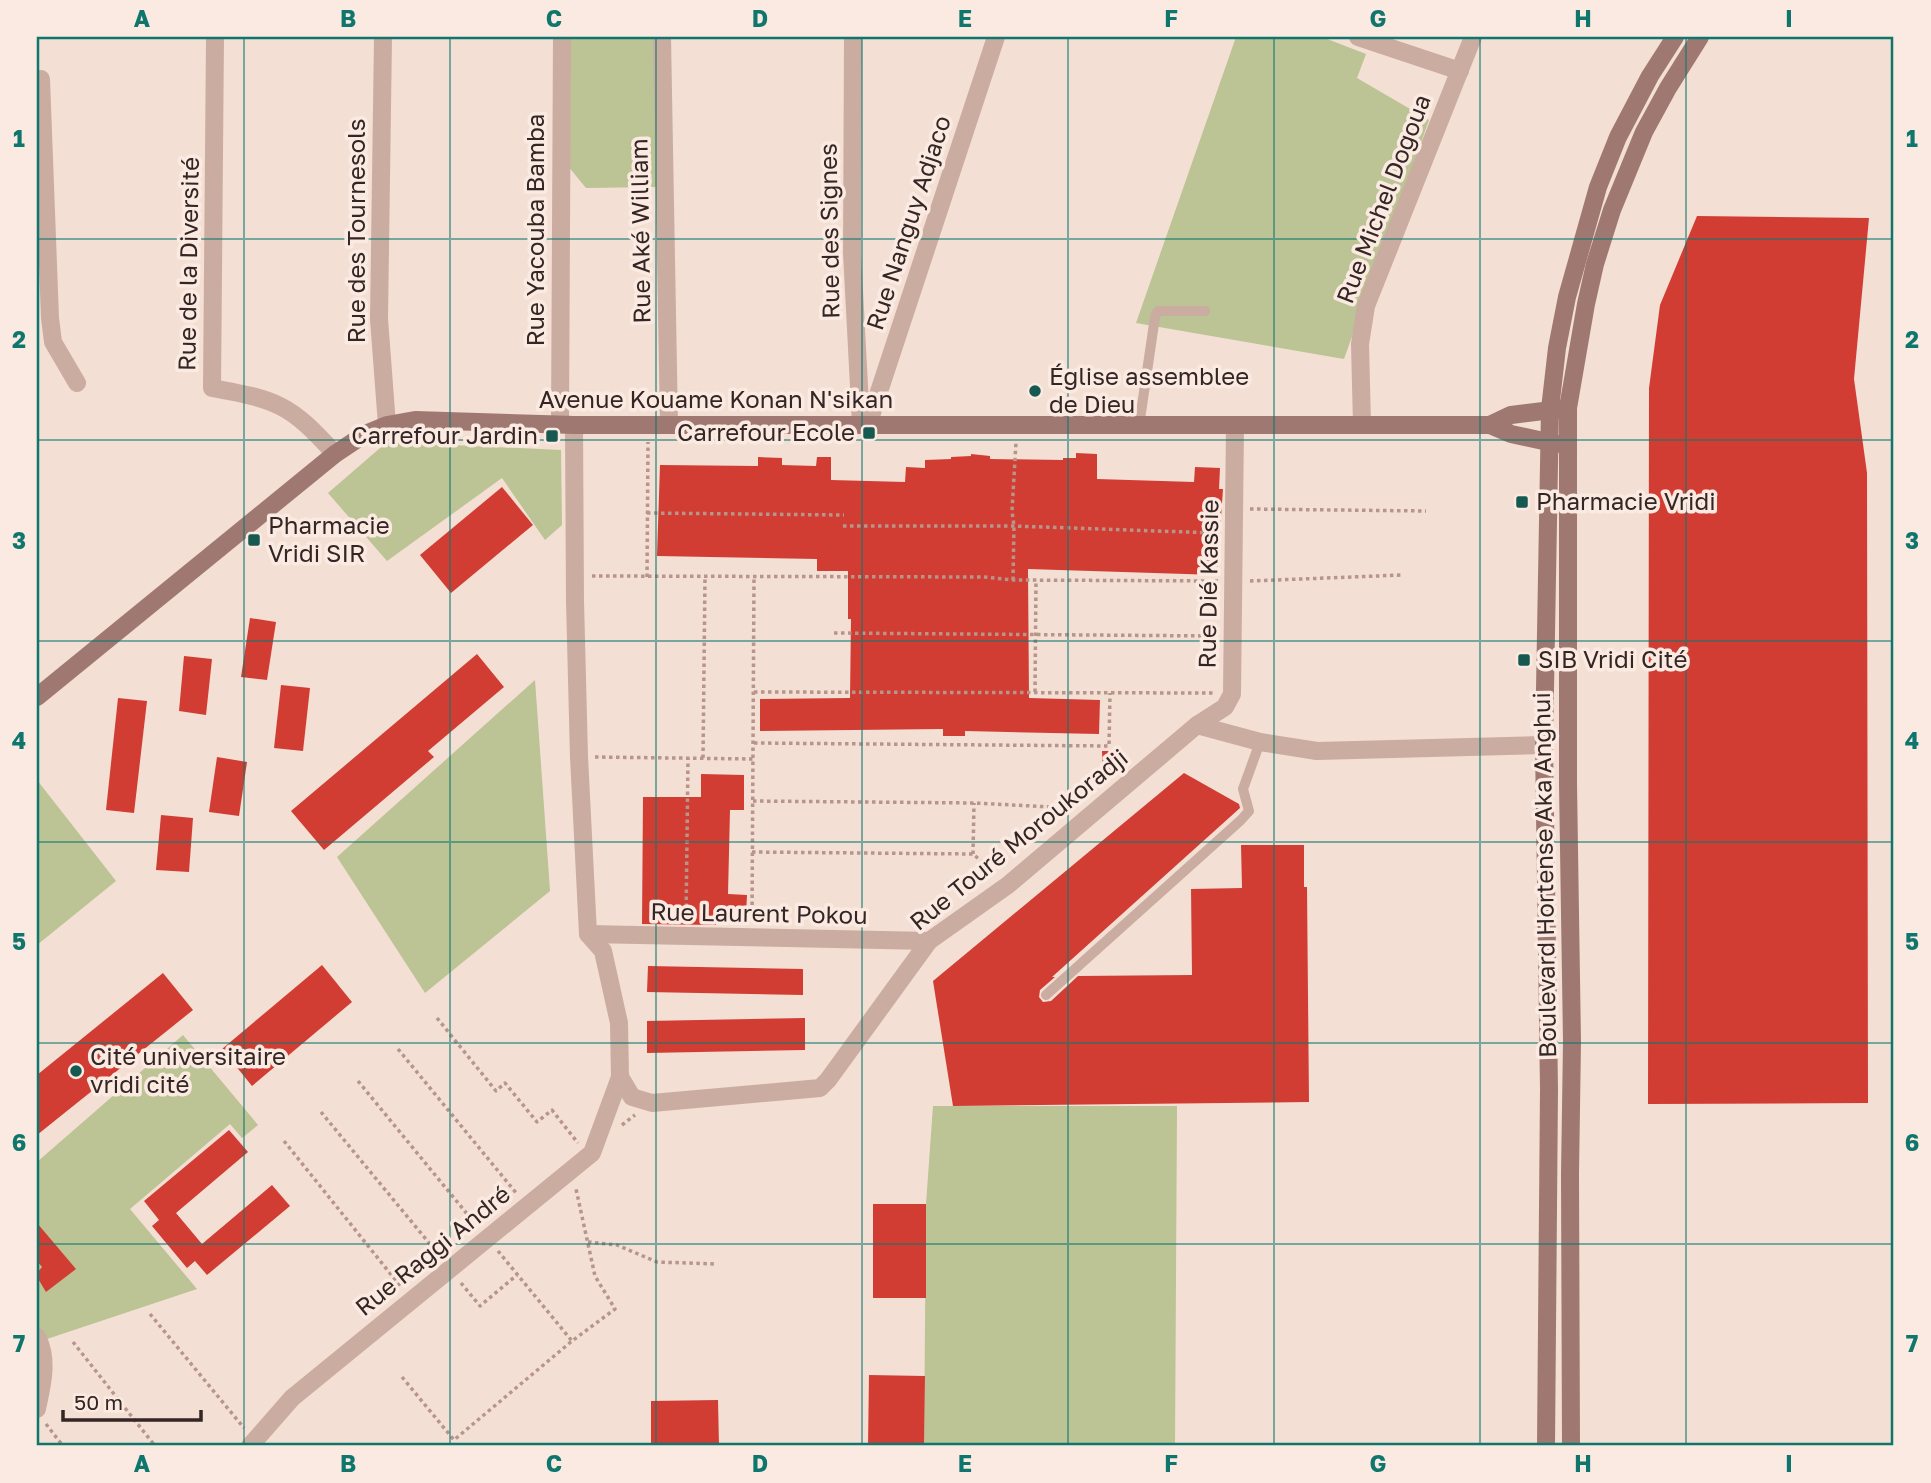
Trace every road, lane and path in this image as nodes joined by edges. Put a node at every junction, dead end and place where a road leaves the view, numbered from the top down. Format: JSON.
{"nodes":[{"id":1,"x":215,"y":37,"type":"edge"},
{"id":2,"x":383,"y":37,"type":"edge"},
{"id":3,"x":562,"y":37,"type":"edge"},
{"id":4,"x":662,"y":37,"type":"edge"},
{"id":5,"x":853,"y":37,"type":"edge"},
{"id":6,"x":996,"y":37,"type":"edge"},
{"id":7,"x":1358,"y":37,"type":"edge"},
{"id":8,"x":1473,"y":37,"type":"edge"},
{"id":9,"x":1675,"y":37,"type":"edge"},
{"id":10,"x":1700,"y":37,"type":"edge"},
{"id":11,"x":1460,"y":71,"type":"junction"},
{"id":12,"x":41,"y":79,"type":"dead end"},
{"id":13,"x":1205,"y":311,"type":"dead end"},
{"id":14,"x":77,"y":383,"type":"dead end"},
{"id":15,"x":1568,"y":408,"type":"junction"},
{"id":16,"x":1550,"y":409,"type":"junction"},
{"id":17,"x":648,"y":424,"type":"junction"},
{"id":18,"x":669,"y":424,"type":"junction"},
{"id":19,"x":387,"y":425,"type":"junction"},
{"id":20,"x":567,"y":425,"type":"junction"},
{"id":21,"x":864,"y":425,"type":"junction"},
{"id":22,"x":1016,"y":425,"type":"junction"},
{"id":23,"x":1362,"y":425,"type":"junction"},
{"id":24,"x":1490,"y":425,"type":"junction"},
{"id":25,"x":1139,"y":426,"type":"junction"},
{"id":26,"x":1236,"y":426,"type":"junction"},
{"id":27,"x":1548,"y":443,"type":"junction"},
{"id":28,"x":1567,"y":445,"type":"junction"},
{"id":29,"x":335,"y":454,"type":"junction"},
{"id":30,"x":1235,"y":509,"type":"junction"},
{"id":31,"x":1426,"y":510,"type":"dead end"},
{"id":32,"x":647,"y":513,"type":"junction"},
{"id":33,"x":844,"y":515,"type":"dead end"},
{"id":34,"x":843,"y":526,"type":"dead end"},
{"id":35,"x":1014,"y":526,"type":"junction"},
{"id":36,"x":1234,"y":528,"type":"junction"},
{"id":37,"x":1402,"y":575,"type":"dead end"},
{"id":38,"x":576,"y":576,"type":"junction"},
{"id":39,"x":754,"y":576,"type":"junction"},
{"id":40,"x":647,"y":577,"type":"junction"},
{"id":41,"x":705,"y":577,"type":"junction"},
{"id":42,"x":1013,"y":580,"type":"junction"},
{"id":43,"x":1036,"y":580,"type":"junction"},
{"id":44,"x":1234,"y":582,"type":"junction"},
{"id":45,"x":834,"y":633,"type":"dead end"},
{"id":46,"x":1036,"y":634,"type":"junction"},
{"id":47,"x":1233,"y":636,"type":"junction"},
{"id":48,"x":754,"y":692,"type":"junction"},
{"id":49,"x":1035,"y":692,"type":"junction"},
{"id":50,"x":1110,"y":693,"type":"junction"},
{"id":51,"x":1232,"y":694,"type":"junction"},
{"id":52,"x":37,"y":697,"type":"edge"},
{"id":53,"x":1197,"y":725,"type":"junction"},
{"id":54,"x":1259,"y":742,"type":"junction"},
{"id":55,"x":754,"y":743,"type":"junction"},
{"id":56,"x":1544,"y":745,"type":"junction"},
{"id":57,"x":579,"y":757,"type":"junction"},
{"id":58,"x":688,"y":758,"type":"junction"},
{"id":59,"x":703,"y":758,"type":"junction"},
{"id":60,"x":754,"y":759,"type":"junction"},
{"id":61,"x":753,"y":801,"type":"junction"},
{"id":62,"x":974,"y":803,"type":"junction"},
{"id":63,"x":1097,"y":810,"type":"junction"},
{"id":64,"x":752,"y":852,"type":"junction"},
{"id":65,"x":973,"y":853,"type":"junction"},
{"id":66,"x":1008,"y":885,"type":"junction"},
{"id":67,"x":588,"y":934,"type":"junction"},
{"id":68,"x":686,"y":938,"type":"junction"},
{"id":69,"x":751,"y":939,"type":"junction"},
{"id":70,"x":929,"y":941,"type":"junction"},
{"id":71,"x":1046,"y":995,"type":"dead end"},
{"id":72,"x":437,"y":1018,"type":"dead end"},
{"id":73,"x":398,"y":1049,"type":"dead end"},
{"id":74,"x":620,"y":1077,"type":"junction"},
{"id":75,"x":358,"y":1081,"type":"dead end"},
{"id":76,"x":321,"y":1112,"type":"dead end"},
{"id":77,"x":284,"y":1141,"type":"dead end"},
{"id":78,"x":585,"y":1151,"type":"dead end"},
{"id":79,"x":576,"y":1189,"type":"dead end"},
{"id":80,"x":519,"y":1196,"type":"dead end"},
{"id":81,"x":480,"y":1229,"type":"dead end"},
{"id":82,"x":588,"y":1242,"type":"junction"},
{"id":83,"x":495,"y":1247,"type":"dead end"},
{"id":84,"x":445,"y":1263,"type":"dead end"},
{"id":85,"x":716,"y":1264,"type":"dead end"},
{"id":86,"x":453,"y":1274,"type":"dead end"},
{"id":87,"x":517,"y":1275,"type":"junction"},
{"id":88,"x":407,"y":1294,"type":"dead end"},
{"id":89,"x":150,"y":1314,"type":"dead end"},
{"id":90,"x":37,"y":1337,"type":"edge"},
{"id":91,"x":572,"y":1341,"type":"junction"},
{"id":92,"x":72,"y":1342,"type":"dead end"},
{"id":93,"x":402,"y":1377,"type":"dead end"},
{"id":94,"x":40,"y":1414,"type":"edge"},
{"id":95,"x":248,"y":1438,"type":"edge"},
{"id":96,"x":63,"y":1446,"type":"edge"},
{"id":97,"x":155,"y":1446,"type":"edge"},
{"id":98,"x":1546,"y":1446,"type":"edge"},
{"id":99,"x":1571,"y":1446,"type":"edge"}],
"edges":[{"from":1,"to":29,"type":"street","name":"Rue de la Diversité"},
{"from":2,"to":19,"type":"street","name":"Rue des Tournesols"},
{"from":3,"to":20,"type":"street","name":"Rue Yacouba Bamba"},
{"from":4,"to":18,"type":"street","name":"Rue Aké William"},
{"from":5,"to":21,"type":"street","name":"Rue des Signes"},
{"from":6,"to":21,"type":"street","name":"Rue Nanguy Adjaco"},
{"from":7,"to":11,"type":"street"},
{"from":8,"to":11,"type":"street","name":"Rue Michel Dogoua"},
{"from":9,"to":16,"type":"main road","name":"Boulevard Hortense Aka Anghui"},
{"from":10,"to":15,"type":"main road","name":"Boulevard Hortense Aka Anghui"},
{"from":11,"to":23,"type":"street","name":"Rue Michel Dogoua"},
{"from":12,"to":14,"type":"street"},
{"from":13,"to":25,"type":"lane"},
{"from":15,"to":16,"type":"main road","name":"Avenue Kouame Konan N'sikan"},
{"from":15,"to":28,"type":"main road","name":"Boulevard Hortense Aka Anghui"},
{"from":16,"to":24,"type":"main road","name":"Avenue Kouame Konan N'sikan"},
{"from":16,"to":27,"type":"main road","name":"Boulevard Hortense Aka Anghui"},
{"from":17,"to":18,"type":"main road","name":"Avenue Kouame Konan N'sikan"},
{"from":17,"to":20,"type":"main road","name":"Avenue Kouame Konan N'sikan"},
{"from":17,"to":32,"type":"path"},
{"from":18,"to":21,"type":"main road","name":"Avenue Kouame Konan N'sikan"},
{"from":19,"to":20,"type":"main road","name":"Avenue Kouame Konan N'sikan"},
{"from":19,"to":29,"type":"main road","name":"Avenue Kouame Konan N'sikan"},
{"from":20,"to":38,"type":"street"},
{"from":21,"to":22,"type":"main road","name":"Avenue Kouame Konan N'sikan"},
{"from":22,"to":25,"type":"main road","name":"Avenue Kouame Konan N'sikan"},
{"from":22,"to":35,"type":"path"},
{"from":23,"to":24,"type":"main road","name":"Avenue Kouame Konan N'sikan"},
{"from":23,"to":26,"type":"main road","name":"Avenue Kouame Konan N'sikan"},
{"from":24,"to":27,"type":"main road","name":"Avenue Kouame Konan N'sikan"},
{"from":25,"to":26,"type":"main road","name":"Avenue Kouame Konan N'sikan"},
{"from":26,"to":30,"type":"street","name":"Rue Dié Kassie"},
{"from":27,"to":28,"type":"main road","name":"Avenue Kouame Konan N'sikan"},
{"from":27,"to":56,"type":"main road","name":"Boulevard Hortense Aka Anghui"},
{"from":28,"to":99,"type":"main road","name":"Boulevard Hortense Aka Anghui"},
{"from":29,"to":52,"type":"main road","name":"Avenue Kouame Konan N'sikan"},
{"from":30,"to":31,"type":"path"},
{"from":30,"to":36,"type":"street","name":"Rue Dié Kassie"},
{"from":32,"to":33,"type":"path"},
{"from":32,"to":40,"type":"path"},
{"from":34,"to":35,"type":"path"},
{"from":35,"to":36,"type":"path"},
{"from":35,"to":42,"type":"path"},
{"from":36,"to":44,"type":"street","name":"Rue Dié Kassie"},
{"from":37,"to":44,"type":"path"},
{"from":38,"to":40,"type":"path"},
{"from":38,"to":57,"type":"street"},
{"from":39,"to":41,"type":"path"},
{"from":39,"to":42,"type":"path"},
{"from":39,"to":48,"type":"path"},
{"from":40,"to":41,"type":"path"},
{"from":41,"to":59,"type":"path"},
{"from":42,"to":43,"type":"path"},
{"from":43,"to":44,"type":"path"},
{"from":43,"to":46,"type":"path"},
{"from":44,"to":47,"type":"street","name":"Rue Dié Kassie"},
{"from":45,"to":46,"type":"path"},
{"from":46,"to":47,"type":"path"},
{"from":46,"to":49,"type":"path"},
{"from":47,"to":51,"type":"street","name":"Rue Dié Kassie"},
{"from":48,"to":49,"type":"path"},
{"from":48,"to":55,"type":"path"},
{"from":49,"to":50,"type":"path"},
{"from":50,"to":51,"type":"path"},
{"from":50,"to":55,"type":"path"},
{"from":51,"to":53,"type":"street","name":"Rue Dié Kassie"},
{"from":53,"to":54,"type":"street"},
{"from":53,"to":63,"type":"street","name":"Rue Touré Moroukoradji"},
{"from":54,"to":56,"type":"street"},
{"from":54,"to":71,"type":"lane"},
{"from":55,"to":60,"type":"path"},
{"from":56,"to":98,"type":"main road","name":"Boulevard Hortense Aka Anghui"},
{"from":57,"to":58,"type":"path"},
{"from":57,"to":67,"type":"street"},
{"from":58,"to":59,"type":"path"},
{"from":58,"to":68,"type":"path"},
{"from":59,"to":60,"type":"path"},
{"from":60,"to":61,"type":"path"},
{"from":61,"to":62,"type":"path"},
{"from":61,"to":64,"type":"path"},
{"from":62,"to":63,"type":"path"},
{"from":62,"to":65,"type":"path"},
{"from":63,"to":66,"type":"street","name":"Rue Touré Moroukoradji"},
{"from":64,"to":65,"type":"path"},
{"from":64,"to":69,"type":"path"},
{"from":65,"to":66,"type":"path"},
{"from":66,"to":70,"type":"street","name":"Rue Touré Moroukoradji"},
{"from":67,"to":68,"type":"street","name":"Rue Laurent Pokou"},
{"from":67,"to":74,"type":"street"},
{"from":68,"to":69,"type":"street","name":"Rue Laurent Pokou"},
{"from":69,"to":70,"type":"street","name":"Rue Laurent Pokou"},
{"from":70,"to":74,"type":"street","name":"Rue Touré Moroukoradji"},
{"from":72,"to":78,"type":"path"},
{"from":73,"to":80,"type":"path"},
{"from":74,"to":95,"type":"street","name":"Rue Raggi André"},
{"from":75,"to":81,"type":"path"},
{"from":76,"to":84,"type":"path"},
{"from":77,"to":88,"type":"path"},
{"from":79,"to":82,"type":"path"},
{"from":82,"to":85,"type":"path"},
{"from":82,"to":91,"type":"path"},
{"from":83,"to":87,"type":"path"},
{"from":86,"to":87,"type":"path"},
{"from":87,"to":91,"type":"path"},
{"from":89,"to":95,"type":"path"},
{"from":90,"to":94,"type":"street"},
{"from":91,"to":93,"type":"path"},
{"from":92,"to":97,"type":"path"},
{"from":94,"to":96,"type":"path"}]}
